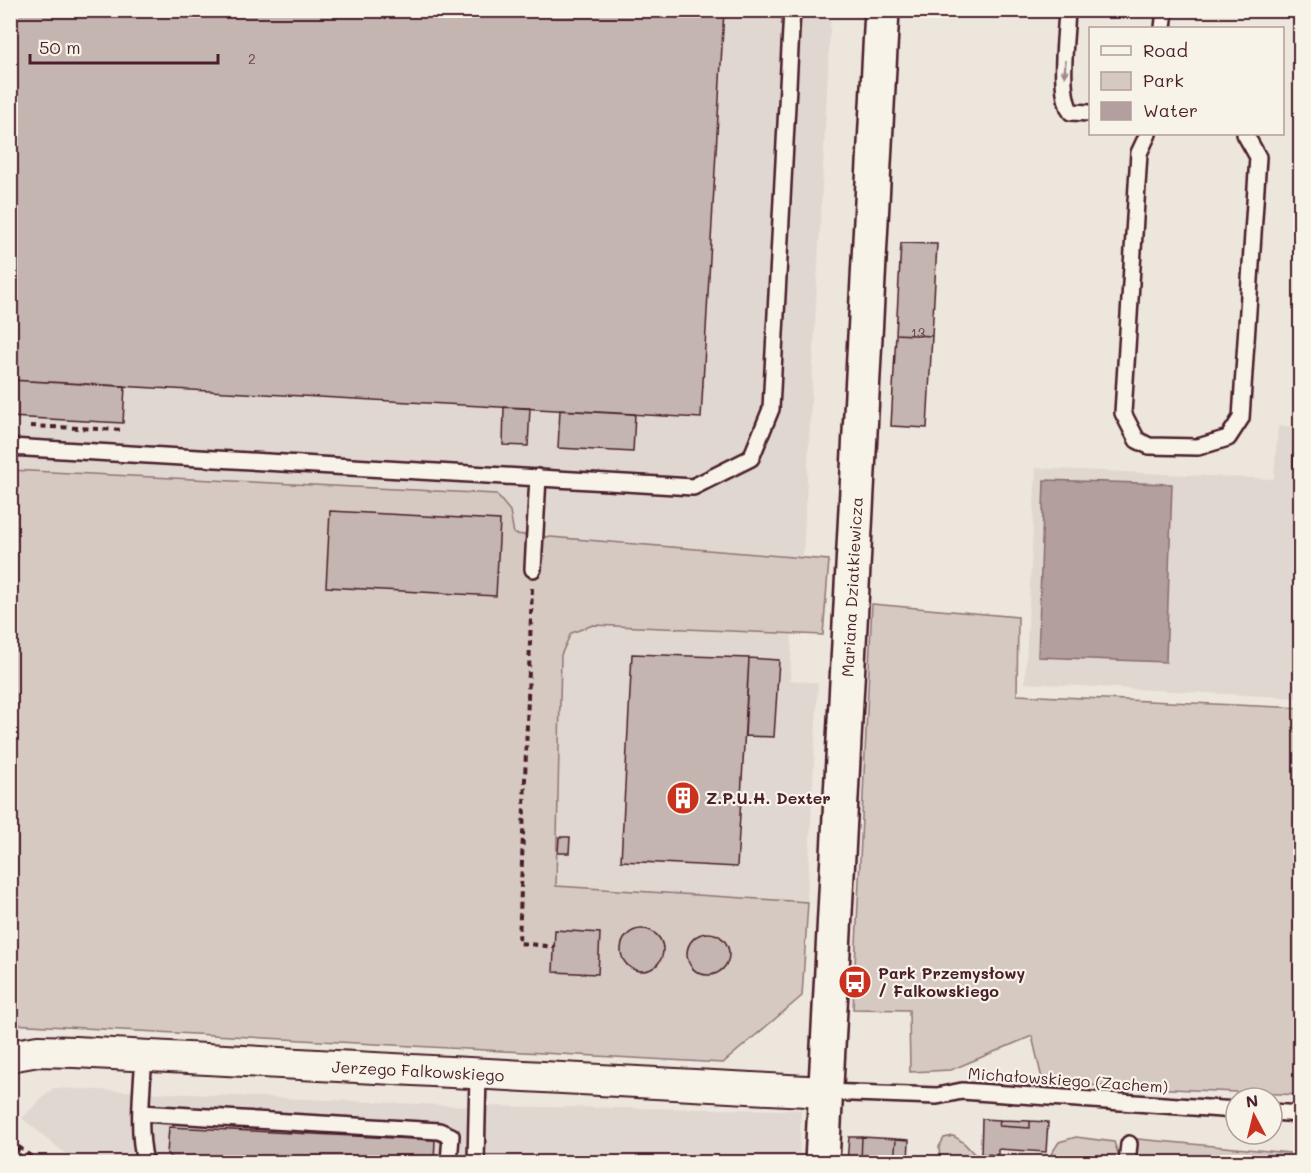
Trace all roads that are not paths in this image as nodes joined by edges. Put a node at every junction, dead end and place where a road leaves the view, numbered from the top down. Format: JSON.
{"nodes":[{"id":1,"x":792,"y":10,"type":"edge"},
{"id":2,"x":882,"y":10,"type":"edge"},
{"id":3,"x":1067,"y":10,"type":"edge"},
{"id":4,"x":1165,"y":10,"type":"edge"},
{"id":5,"x":1163,"y":27,"type":"edge"},
{"id":6,"x":1089,"y":113,"type":"edge"},
{"id":7,"x":1148,"y":135,"type":"edge"},
{"id":8,"x":1246,"y":135,"type":"edge"},
{"id":9,"x":10,"y":447,"type":"edge"},
{"id":10,"x":538,"y":477,"type":"junction"},
{"id":11,"x":533,"y":569,"type":"road end"},
{"id":12,"x":10,"y":1056,"type":"edge"},
{"id":13,"x":144,"y":1056,"type":"junction"},
{"id":14,"x":478,"y":1074,"type":"junction"},
{"id":15,"x":825,"y":1092,"type":"junction"},
{"id":16,"x":1224,"y":1109,"type":"edge"},
{"id":17,"x":141,"y":1113,"type":"junction"},
{"id":18,"x":1284,"y":1113,"type":"edge"},
{"id":19,"x":1300,"y":1114,"type":"edge"},
{"id":20,"x":1129,"y":1144,"type":"dead end"},
{"id":21,"x":145,"y":1162,"type":"edge"},
{"id":22,"x":449,"y":1162,"type":"edge"},
{"id":23,"x":476,"y":1162,"type":"edge"},
{"id":24,"x":822,"y":1162,"type":"edge"},
{"id":25,"x":1127,"y":1162,"type":"edge"}],
"edges":[{"from":1,"to":10,"type":"lane"},
{"from":2,"to":15,"type":"street","name":"Mariana Dziatkiewicza"},
{"from":3,"to":6,"type":"lane","one_way":true},
{"from":4,"to":5,"type":"lane"},
{"from":7,"to":8,"type":"lane"},
{"from":9,"to":10,"type":"lane"},
{"from":10,"to":11,"type":"lane"},
{"from":12,"to":13,"type":"street","name":"Jerzego Falkowskiego"},
{"from":13,"to":14,"type":"street","name":"Jerzego Falkowskiego"},
{"from":13,"to":17,"type":"lane"},
{"from":14,"to":15,"type":"street","name":"Jerzego Falkowskiego"},
{"from":14,"to":23,"type":"lane"},
{"from":15,"to":16,"type":"lane","name":"Michałowskiego (Zachem)"},
{"from":15,"to":24,"type":"street","name":"Mariana Dziatkiewicza"},
{"from":17,"to":21,"type":"lane"},
{"from":17,"to":22,"type":"lane"},
{"from":18,"to":19,"type":"lane"},
{"from":20,"to":25,"type":"lane"}]}
